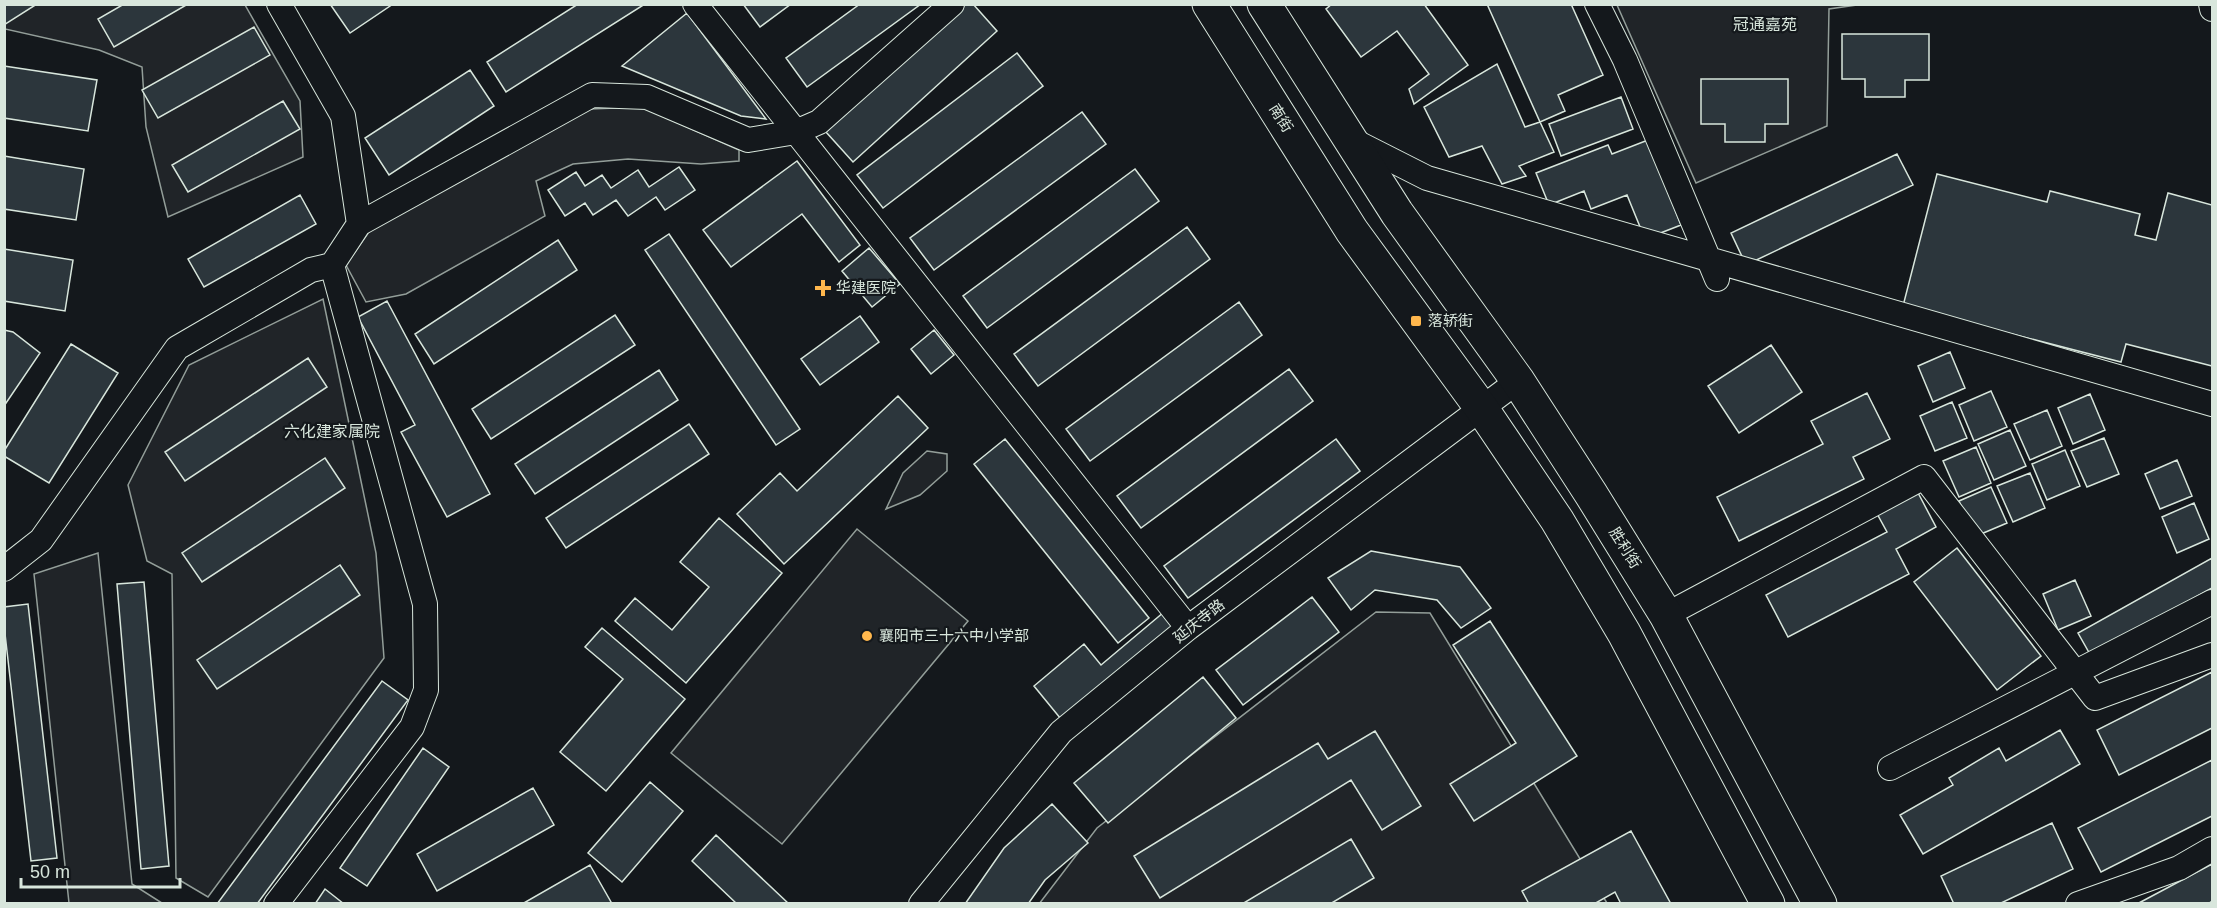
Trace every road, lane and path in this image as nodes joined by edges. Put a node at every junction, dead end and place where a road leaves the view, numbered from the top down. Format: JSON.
{"nodes":[{"id":1,"x":279,"y":4,"type":"edge"},
{"id":2,"x":694,"y":4,"type":"edge"},
{"id":3,"x":952,"y":4,"type":"edge"},
{"id":4,"x":1209,"y":4,"type":"edge"},
{"id":5,"x":1264,"y":4,"type":"edge"},
{"id":6,"x":1597,"y":4,"type":"edge"},
{"id":7,"x":2211,"y":4,"type":"edge"},
{"id":8,"x":2212,"y":9,"type":"edge"},
{"id":9,"x":796,"y":132,"type":"junction"},
{"id":10,"x":1350,"y":139,"type":"junction"},
{"id":11,"x":359,"y":224,"type":"junction"},
{"id":12,"x":332,"y":265,"type":"junction"},
{"id":13,"x":1712,"y":269,"type":"junction"},
{"id":14,"x":1518,"y":381,"type":"junction"},
{"id":15,"x":2212,"y":404,"type":"edge"},
{"id":16,"x":1482,"y":409,"type":"junction"},
{"id":17,"x":4,"y":569,"type":"edge"},
{"id":18,"x":2212,"y":602,"type":"edge"},
{"id":19,"x":1666,"y":615,"type":"junction"},
{"id":20,"x":1188,"y":628,"type":"junction"},
{"id":21,"x":2212,"y":655,"type":"edge"},
{"id":22,"x":2075,"y":672,"type":"junction"},
{"id":23,"x":1890,"y":768,"type":"dead end"},
{"id":24,"x":2212,"y":849,"type":"edge"},
{"id":25,"x":276,"y":903,"type":"edge"},
{"id":26,"x":921,"y":903,"type":"edge"},
{"id":27,"x":1768,"y":903,"type":"edge"},
{"id":28,"x":1820,"y":903,"type":"edge"},
{"id":29,"x":2078,"y":903,"type":"edge"}],
"edges":[{"from":1,"to":11,"type":"street"},
{"from":2,"to":9,"type":"street"},
{"from":3,"to":9,"type":"street"},
{"from":4,"to":16,"type":"highway","name":"南街"},
{"from":5,"to":10,"type":"highway"},
{"from":6,"to":13,"type":"street"},
{"from":7,"to":8,"type":"street"},
{"from":9,"to":11,"type":"street"},
{"from":9,"to":20,"type":"street"},
{"from":10,"to":13,"type":"street"},
{"from":10,"to":14,"type":"highway","name":"胜利街"},
{"from":11,"to":12,"type":"street"},
{"from":12,"to":17,"type":"street"},
{"from":12,"to":25,"type":"street"},
{"from":13,"to":15,"type":"street"},
{"from":14,"to":16,"type":"street","name":"延庆寺路"},
{"from":14,"to":19,"type":"highway","name":"胜利街"},
{"from":16,"to":20,"type":"street","name":"延庆寺路"},
{"from":16,"to":27,"type":"highway","name":"南街"},
{"from":18,"to":22,"type":"street"},
{"from":19,"to":22,"type":"street"},
{"from":19,"to":28,"type":"highway","name":"胜利街"},
{"from":20,"to":26,"type":"street","name":"延庆寺路"},
{"from":21,"to":22,"type":"street"},
{"from":22,"to":23,"type":"street"},
{"from":24,"to":29,"type":"street"}]}
